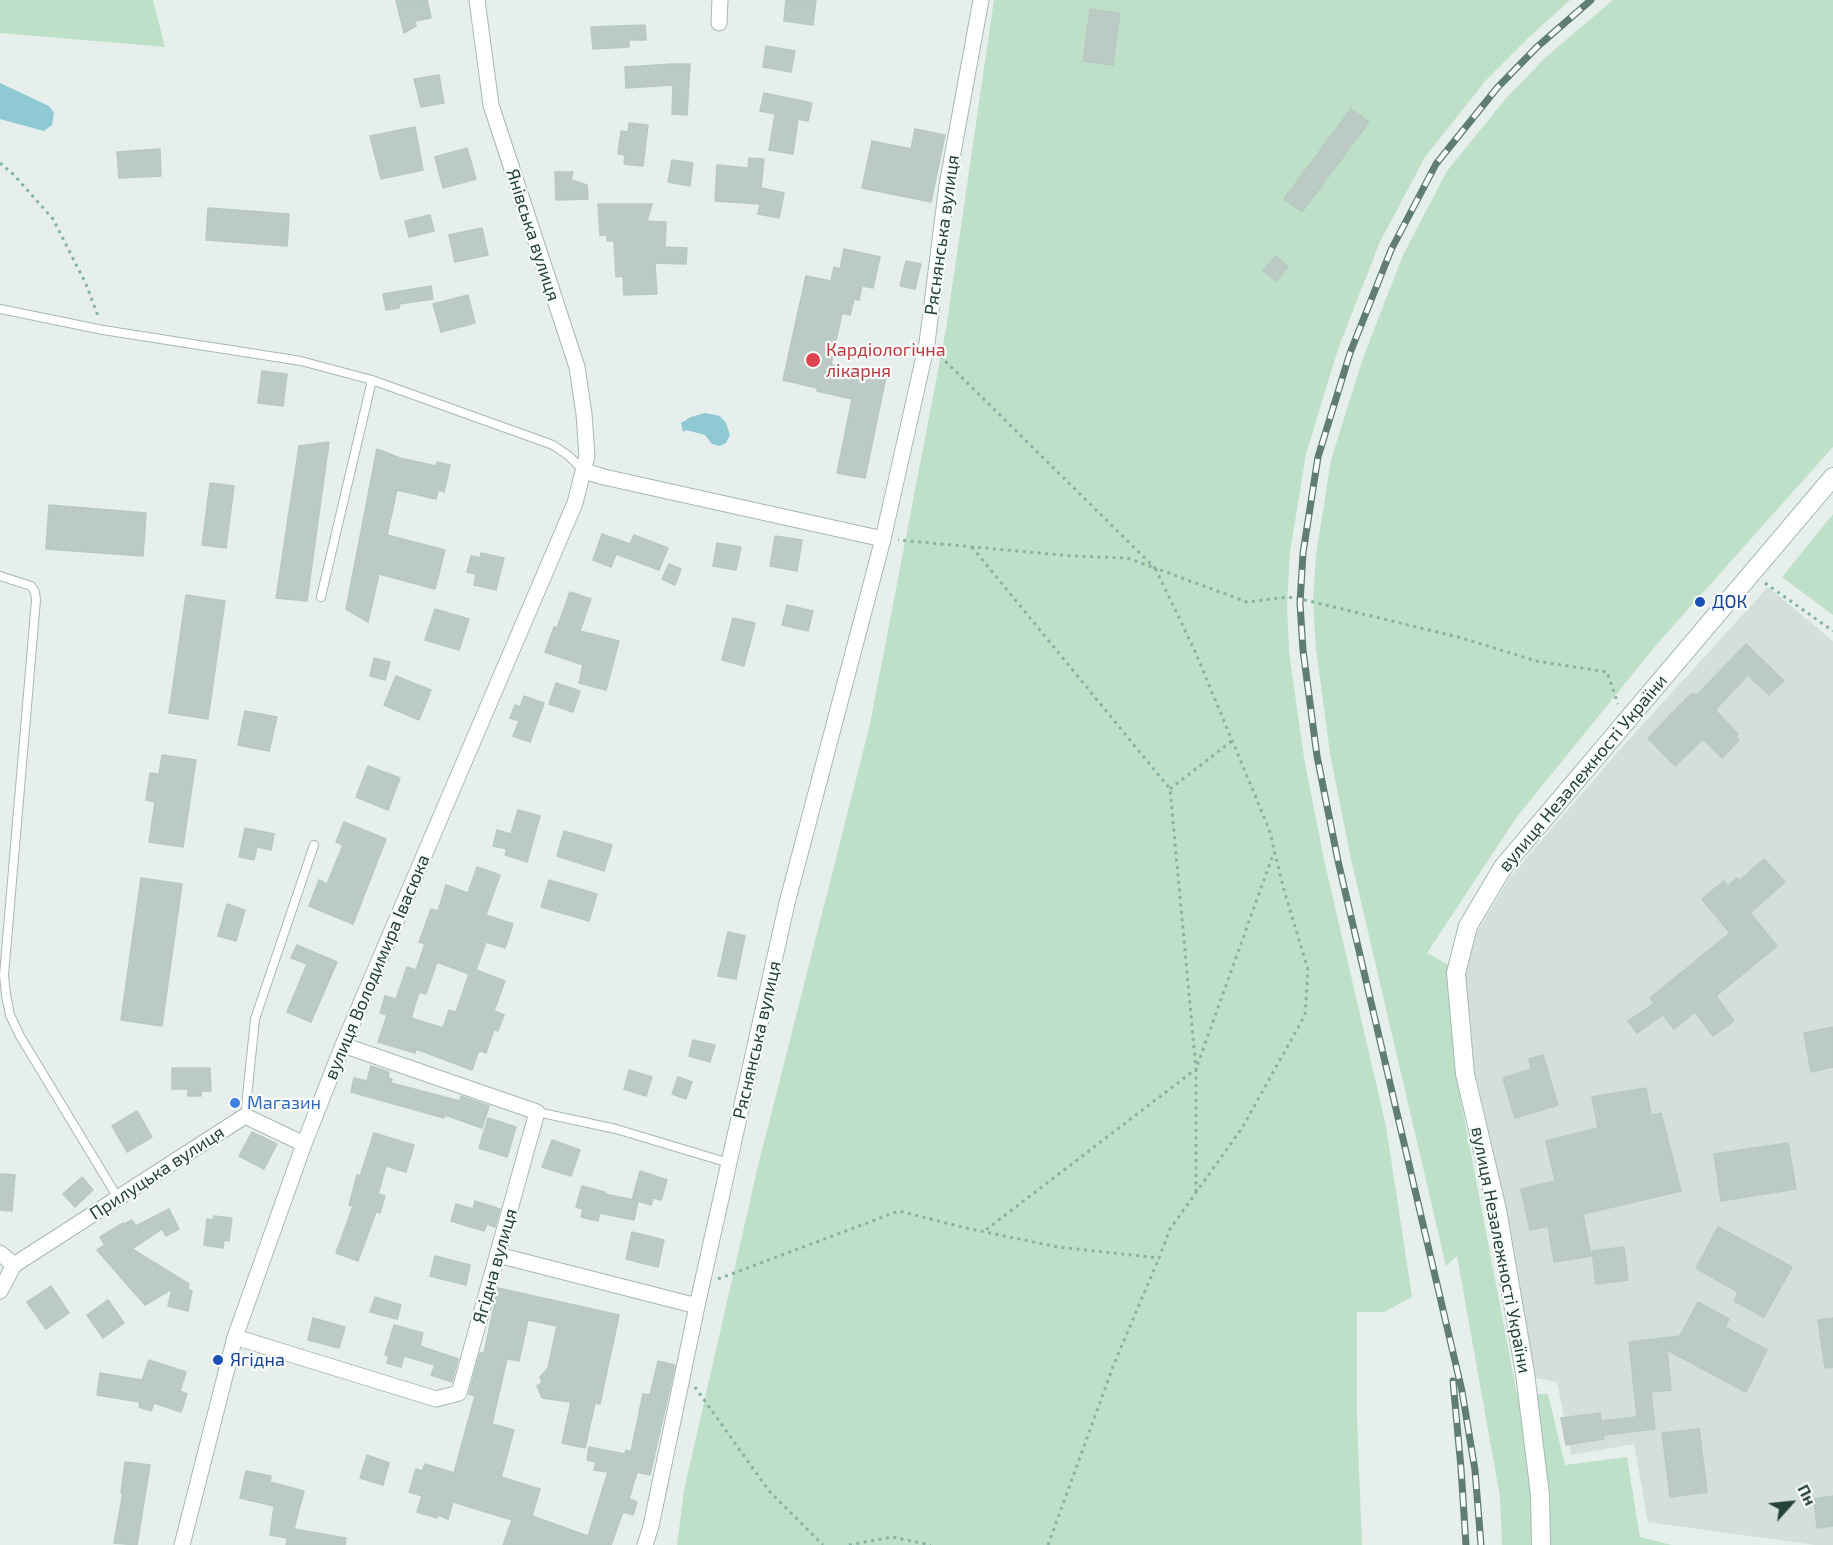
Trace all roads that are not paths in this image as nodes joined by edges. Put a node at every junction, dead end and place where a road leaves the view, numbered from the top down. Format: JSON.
{"nodes":[{"id":1,"x":477,"y":0,"type":"edge"},
{"id":2,"x":720,"y":0,"type":"edge"},
{"id":3,"x":981,"y":0,"type":"edge"},
{"id":4,"x":719,"y":23,"type":"dead end"},
{"id":5,"x":0,"y":309,"type":"edge"},
{"id":6,"x":372,"y":380,"type":"junction"},
{"id":7,"x":584,"y":471,"type":"junction"},
{"id":8,"x":1833,"y":477,"type":"edge"},
{"id":9,"x":883,"y":538,"type":"junction"},
{"id":10,"x":0,"y":576,"type":"edge"},
{"id":11,"x":321,"y":597,"type":"dead end"},
{"id":12,"x":314,"y":845,"type":"dead end"},
{"id":13,"x":343,"y":1045,"type":"junction"},
{"id":14,"x":537,"y":1112,"type":"junction"},
{"id":15,"x":245,"y":1116,"type":"junction"},
{"id":16,"x":304,"y":1144,"type":"junction"},
{"id":17,"x":729,"y":1163,"type":"junction"},
{"id":18,"x":118,"y":1198,"type":"junction"},
{"id":19,"x":0,"y":1253,"type":"edge"},
{"id":20,"x":498,"y":1255,"type":"junction"},
{"id":21,"x":14,"y":1265,"type":"junction"},
{"id":22,"x":0,"y":1291,"type":"edge"},
{"id":23,"x":697,"y":1306,"type":"junction"},
{"id":24,"x":236,"y":1337,"type":"junction"},
{"id":25,"x":183,"y":1545,"type":"edge"},
{"id":26,"x":645,"y":1545,"type":"edge"},
{"id":27,"x":1541,"y":1545,"type":"edge"}],
"edges":[{"from":1,"to":7,"type":"street","name":"Янівська вулиця"},
{"from":2,"to":4,"type":"street"},
{"from":3,"to":9,"type":"street","name":"Ряснянська вулиця"},
{"from":5,"to":6,"type":"lane"},
{"from":6,"to":7,"type":"lane"},
{"from":6,"to":11,"type":"lane"},
{"from":7,"to":9,"type":"street"},
{"from":7,"to":13,"type":"street","name":"вулиця Володимира Івасюка"},
{"from":8,"to":27,"type":"main road","name":"вулиця Незалежності України"},
{"from":9,"to":17,"type":"street","name":"Ряснянська вулиця"},
{"from":10,"to":18,"type":"lane"},
{"from":12,"to":15,"type":"lane"},
{"from":13,"to":14,"type":"street"},
{"from":13,"to":16,"type":"street","name":"вулиця Володимира Івасюка"},
{"from":14,"to":17,"type":"lane"},
{"from":14,"to":20,"type":"street","name":"Ягідна вулиця"},
{"from":15,"to":16,"type":"street","name":"Прилуцька вулиця"},
{"from":15,"to":18,"type":"street","name":"Прилуцька вулиця"},
{"from":16,"to":24,"type":"street","name":"вулиця Володимира Івасюка"},
{"from":17,"to":23,"type":"street","name":"Ряснянська вулиця"},
{"from":18,"to":21,"type":"street","name":"Прилуцька вулиця"},
{"from":19,"to":21,"type":"street"},
{"from":20,"to":23,"type":"street"},
{"from":20,"to":24,"type":"street","name":"Ягідна вулиця"},
{"from":21,"to":22,"type":"street","name":"Прилуцька вулиця"},
{"from":23,"to":26,"type":"street","name":"Ряснянська вулиця"},
{"from":24,"to":25,"type":"street","name":"вулиця Володимира Івасюка"}]}
